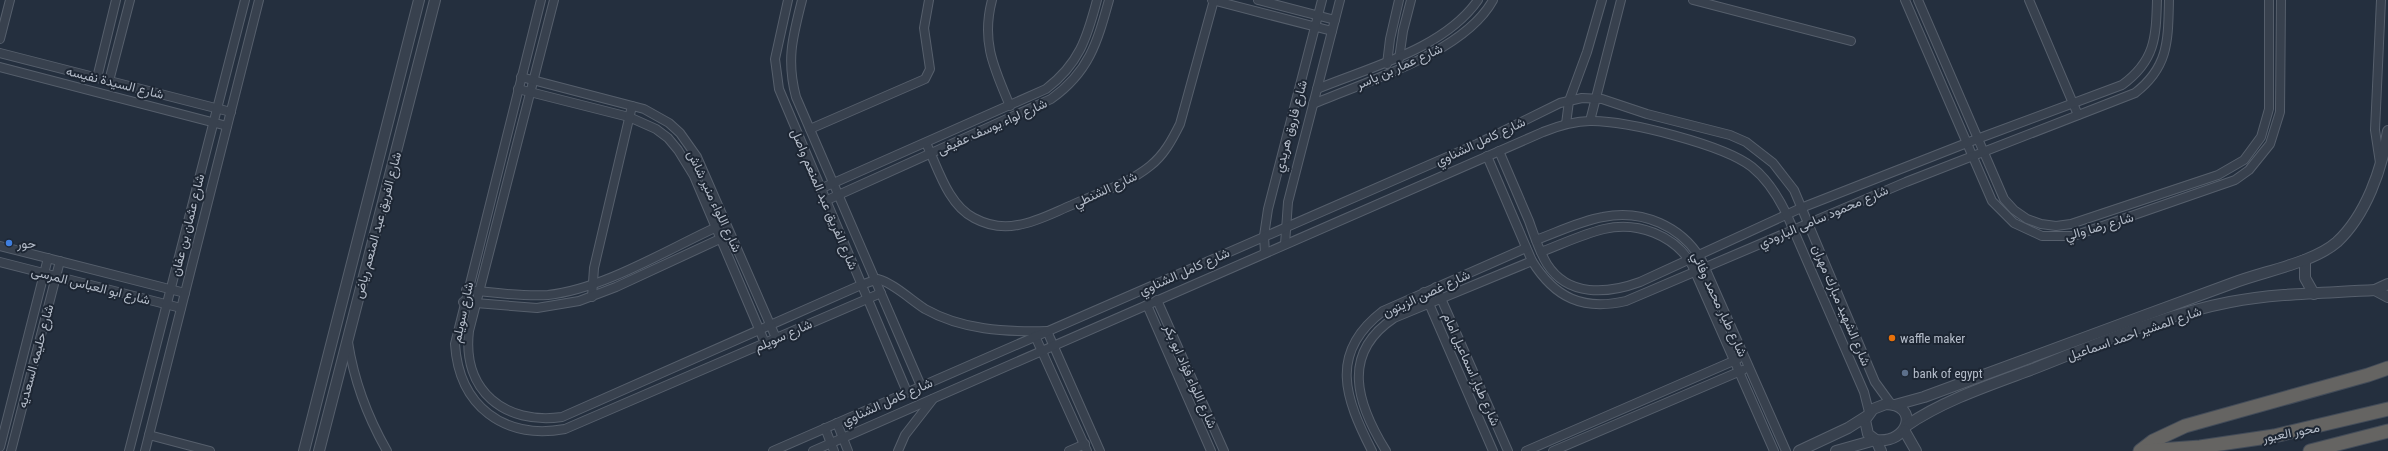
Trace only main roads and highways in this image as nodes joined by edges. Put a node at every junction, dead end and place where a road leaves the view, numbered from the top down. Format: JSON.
{"nodes":[{"id":1,"x":2388,"y":368,"type":"edge"},
{"id":2,"x":2388,"y":409,"type":"edge"},
{"id":3,"x":2388,"y":431,"type":"edge"},
{"id":4,"x":2140,"y":451,"type":"edge"},
{"id":5,"x":2145,"y":451,"type":"edge"},
{"id":6,"x":2310,"y":451,"type":"edge"}],
"edges":[{"from":1,"to":4,"type":"highway"},
{"from":2,"to":5,"type":"highway","name":"محور العبور"},
{"from":3,"to":6,"type":"highway","name":"محور العبور"}]}
